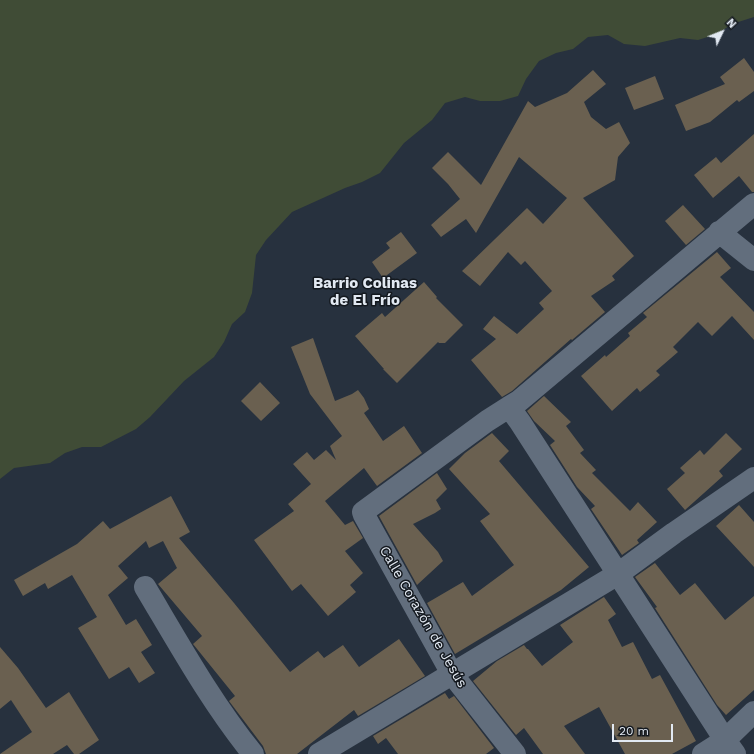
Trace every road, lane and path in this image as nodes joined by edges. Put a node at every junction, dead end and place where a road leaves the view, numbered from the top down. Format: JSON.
{"nodes":[{"id":1,"x":754,"y":204,"type":"edge"},
{"id":2,"x":719,"y":232,"type":"junction"},
{"id":3,"x":754,"y":260,"type":"edge"},
{"id":4,"x":509,"y":407,"type":"junction"},
{"id":5,"x":754,"y":478,"type":"edge"},
{"id":6,"x":618,"y":574,"type":"junction"},
{"id":7,"x":145,"y":587,"type":"dead end"},
{"id":8,"x":452,"y":674,"type":"junction"},
{"id":9,"x":754,"y":712,"type":"edge"},
{"id":10,"x":730,"y":747,"type":"edge"},
{"id":11,"x":253,"y":754,"type":"edge"},
{"id":12,"x":319,"y":754,"type":"edge"},
{"id":13,"x":515,"y":754,"type":"edge"},
{"id":14,"x":704,"y":754,"type":"edge"}],
"edges":[{"from":1,"to":2,"type":"street"},
{"from":2,"to":3,"type":"street"},
{"from":2,"to":4,"type":"street"},
{"from":4,"to":6,"type":"street"},
{"from":4,"to":8,"type":"street","name":"Calle Corazón de Jesús"},
{"from":5,"to":6,"type":"street"},
{"from":6,"to":8,"type":"street"},
{"from":6,"to":10,"type":"street"},
{"from":7,"to":11,"type":"street"},
{"from":8,"to":12,"type":"street"},
{"from":8,"to":13,"type":"street","name":"Calle Corazón de Jesús"},
{"from":9,"to":10,"type":"street"},
{"from":10,"to":14,"type":"street"}]}
